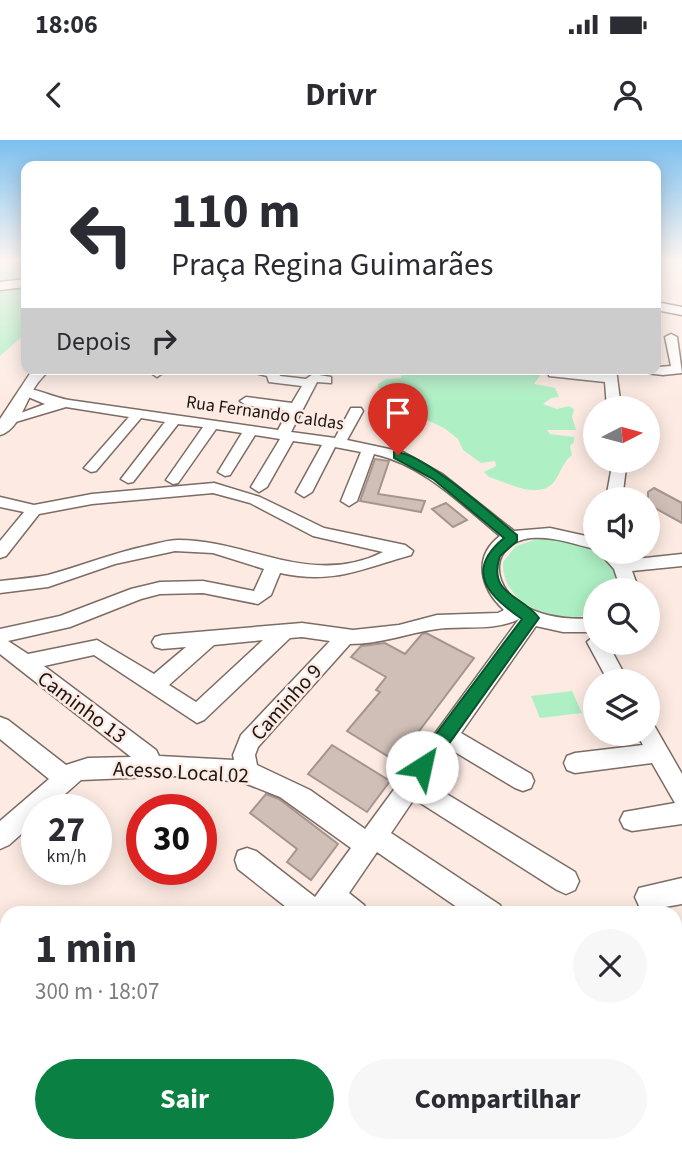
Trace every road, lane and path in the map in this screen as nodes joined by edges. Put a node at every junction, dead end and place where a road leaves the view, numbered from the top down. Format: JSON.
{"nodes":[{"id":1,"x":663,"y":307,"type":"edge"},
{"id":2,"x":682,"y":311,"type":"edge"},
{"id":3,"x":677,"y":338,"type":"edge"},
{"id":4,"x":678,"y":353,"type":"edge"},
{"id":5,"x":680,"y":369,"type":"edge"},
{"id":6,"x":661,"y":371,"type":"edge"},
{"id":7,"x":37,"y":375,"type":"edge"},
{"id":8,"x":274,"y":375,"type":"edge"},
{"id":9,"x":610,"y":375,"type":"edge"},
{"id":10,"x":327,"y":380,"type":"dead end"},
{"id":11,"x":310,"y":383,"type":"junction"},
{"id":12,"x":25,"y":391,"type":"junction"},
{"id":13,"x":613,"y":396,"type":"edge"},
{"id":14,"x":246,"y":401,"type":"dead end"},
{"id":15,"x":45,"y":404,"type":"junction"},
{"id":16,"x":297,"y":408,"type":"junction"},
{"id":17,"x":356,"y":411,"type":"dead end"},
{"id":18,"x":138,"y":414,"type":"junction"},
{"id":19,"x":174,"y":420,"type":"junction"},
{"id":20,"x":5,"y":425,"type":"edge"},
{"id":21,"x":212,"y":425,"type":"junction"},
{"id":22,"x":251,"y":430,"type":"junction"},
{"id":23,"x":286,"y":435,"type":"junction"},
{"id":24,"x":334,"y":442,"type":"junction"},
{"id":25,"x":369,"y":448,"type":"junction"},
{"id":26,"x":91,"y":468,"type":"dead end"},
{"id":27,"x":225,"y":472,"type":"dead end"},
{"id":28,"x":128,"y":479,"type":"dead end"},
{"id":29,"x":173,"y":480,"type":"dead end"},
{"id":30,"x":259,"y":487,"type":"dead end"},
{"id":31,"x":304,"y":492,"type":"dead end"},
{"id":32,"x":349,"y":501,"type":"dead end"},
{"id":33,"x":0,"y":502,"type":"edge"},
{"id":34,"x":34,"y":510,"type":"junction"},
{"id":35,"x":583,"y":535,"type":"edge"},
{"id":36,"x":513,"y":538,"type":"junction"},
{"id":37,"x":0,"y":552,"type":"edge"},
{"id":38,"x":682,"y":560,"type":"edge"},
{"id":39,"x":274,"y":566,"type":"junction"},
{"id":40,"x":622,"y":566,"type":"joint"},
{"id":41,"x":626,"y":578,"type":"edge"},
{"id":42,"x":0,"y":587,"type":"edge"},
{"id":43,"x":526,"y":614,"type":"junction"},
{"id":44,"x":583,"y":631,"type":"edge"},
{"id":45,"x":284,"y":633,"type":"junction"},
{"id":46,"x":345,"y":637,"type":"junction"},
{"id":47,"x":208,"y":639,"type":"junction"},
{"id":48,"x":3,"y":642,"type":"edge"},
{"id":49,"x":162,"y":642,"type":"dead end"},
{"id":50,"x":24,"y":663,"type":"junction"},
{"id":51,"x":154,"y":685,"type":"junction"},
{"id":52,"x":0,"y":726,"type":"edge"},
{"id":53,"x":445,"y":735,"type":"junction"},
{"id":54,"x":640,"y":746,"type":"edge"},
{"id":55,"x":654,"y":746,"type":"edge"},
{"id":56,"x":575,"y":763,"type":"dead end"},
{"id":57,"x":154,"y":768,"type":"junction"},
{"id":58,"x":248,"y":773,"type":"junction"},
{"id":59,"x":65,"y":778,"type":"junction"},
{"id":60,"x":523,"y":781,"type":"dead end"},
{"id":61,"x":410,"y":784,"type":"junction"},
{"id":62,"x":682,"y":795,"type":"edge"},
{"id":63,"x":682,"y":813,"type":"edge"},
{"id":64,"x":632,"y":820,"type":"dead end"},
{"id":65,"x":1,"y":833,"type":"edge"},
{"id":66,"x":370,"y":840,"type":"junction"},
{"id":67,"x":247,"y":860,"type":"dead end"},
{"id":68,"x":566,"y":881,"type":"dead end"},
{"id":69,"x":682,"y":891,"type":"edge"},
{"id":70,"x":648,"y":897,"type":"dead end"},
{"id":71,"x":320,"y":906,"type":"edge"},
{"id":72,"x":323,"y":906,"type":"edge"},
{"id":73,"x":478,"y":906,"type":"edge"}],
"edges":[{"from":1,"to":2,"type":"main road"},
{"from":3,"to":4,"type":"street"},
{"from":4,"to":5,"type":"street"},
{"from":5,"to":6,"type":"street"},
{"from":7,"to":12,"type":"main road"},
{"from":8,"to":11,"type":"street"},
{"from":9,"to":13,"type":"street"},
{"from":10,"to":11,"type":"street"},
{"from":11,"to":16,"type":"street"},
{"from":12,"to":15,"type":"street"},
{"from":12,"to":20,"type":"main road"},
{"from":14,"to":16,"type":"street"},
{"from":15,"to":18,"type":"street","name":"Rua Fernando Caldas"},
{"from":15,"to":20,"type":"street","name":"Rua Fernando Caldas"},
{"from":16,"to":23,"type":"street"},
{"from":17,"to":24,"type":"street"},
{"from":18,"to":19,"type":"street","name":"Rua Fernando Caldas"},
{"from":18,"to":26,"type":"street"},
{"from":19,"to":21,"type":"street","name":"Rua Fernando Caldas"},
{"from":19,"to":28,"type":"street"},
{"from":21,"to":22,"type":"street","name":"Rua Fernando Caldas"},
{"from":21,"to":29,"type":"street"},
{"from":22,"to":23,"type":"street","name":"Rua Fernando Caldas"},
{"from":22,"to":27,"type":"street"},
{"from":23,"to":24,"type":"street","name":"Rua Fernando Caldas"},
{"from":23,"to":30,"type":"street"},
{"from":24,"to":25,"type":"street","name":"Rua Fernando Caldas"},
{"from":24,"to":31,"type":"street"},
{"from":25,"to":32,"type":"street"},
{"from":25,"to":36,"type":"street","name":"Rua Fernando Caldas"},
{"from":33,"to":34,"type":"street"},
{"from":34,"to":37,"type":"street"},
{"from":34,"to":39,"type":"street"},
{"from":35,"to":36,"type":"street"},
{"from":36,"to":43,"type":"street"},
{"from":38,"to":40,"type":"street"},
{"from":39,"to":42,"type":"street"},
{"from":39,"to":48,"type":"street"},
{"from":40,"to":41,"type":"street"},
{"from":43,"to":44,"type":"street"},
{"from":43,"to":46,"type":"street"},
{"from":43,"to":53,"type":"street"},
{"from":45,"to":46,"type":"street"},
{"from":45,"to":47,"type":"street"},
{"from":45,"to":51,"type":"street"},
{"from":46,"to":58,"type":"street","name":"Caminho 9"},
{"from":47,"to":49,"type":"street"},
{"from":47,"to":51,"type":"street"},
{"from":48,"to":50,"type":"street","name":"Caminho 13"},
{"from":50,"to":51,"type":"street"},
{"from":50,"to":57,"type":"street","name":"Caminho 13"},
{"from":52,"to":59,"type":"street"},
{"from":53,"to":60,"type":"street"},
{"from":53,"to":61,"type":"street"},
{"from":54,"to":56,"type":"street"},
{"from":55,"to":62,"type":"street"},
{"from":57,"to":58,"type":"street","name":"Acesso Local 02"},
{"from":57,"to":59,"type":"street","name":"Acesso Local 02"},
{"from":58,"to":66,"type":"street","name":"Acesso Local 02"},
{"from":59,"to":65,"type":"street","name":"Acesso Local 02"},
{"from":61,"to":66,"type":"street"},
{"from":61,"to":68,"type":"street"},
{"from":63,"to":64,"type":"street"},
{"from":66,"to":72,"type":"street"},
{"from":66,"to":73,"type":"street","name":"Acesso Local 02"},
{"from":67,"to":71,"type":"street"},
{"from":69,"to":70,"type":"street"}]}
